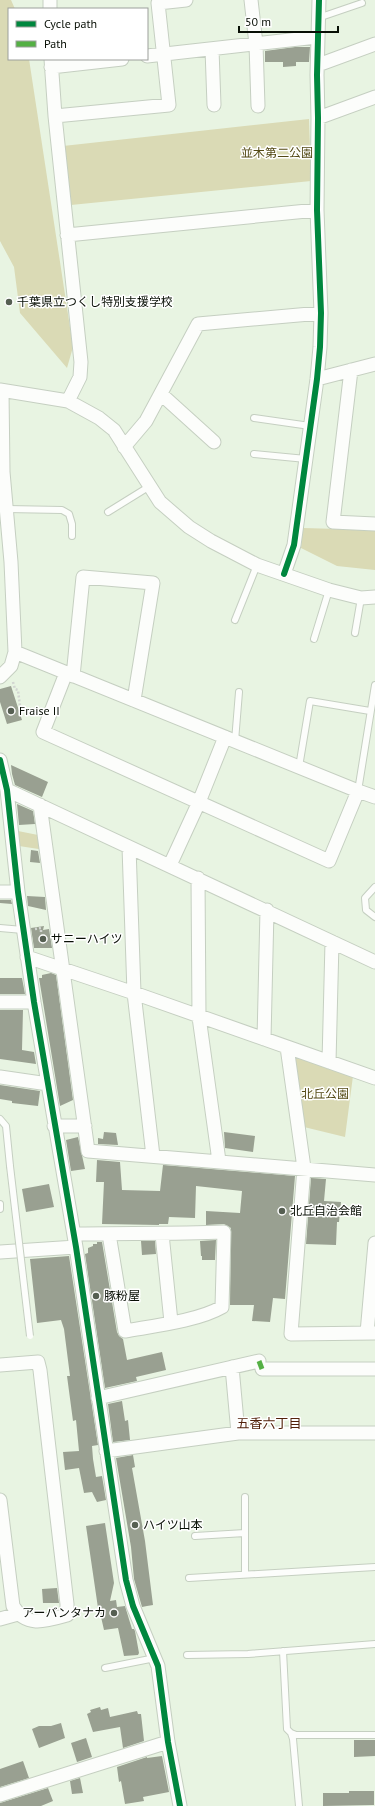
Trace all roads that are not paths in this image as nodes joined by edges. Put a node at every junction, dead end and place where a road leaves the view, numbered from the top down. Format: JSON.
{"nodes":[{"id":1,"x":186,"y":0,"type":"edge"},
{"id":2,"x":251,"y":0,"type":"edge"},
{"id":3,"x":319,"y":0,"type":"edge"},
{"id":4,"x":362,"y":3,"type":"dead end"},
{"id":5,"x":318,"y":18,"type":"junction"},
{"id":6,"x":317,"y":37,"type":"junction"},
{"id":7,"x":256,"y":44,"type":"junction"},
{"id":8,"x":375,"y":44,"type":"edge"},
{"id":9,"x":212,"y":49,"type":"junction"},
{"id":10,"x":164,"y":54,"type":"junction"},
{"id":11,"x":148,"y":56,"type":"edge"},
{"id":12,"x":98,"y":60,"type":"edge"},
{"id":13,"x":51,"y":63,"type":"edge"},
{"id":14,"x":318,"y":65,"type":"junction"},
{"id":15,"x":375,"y":97,"type":"edge"},
{"id":16,"x":214,"y":105,"type":"dead end"},
{"id":17,"x":258,"y":106,"type":"dead end"},
{"id":18,"x":55,"y":116,"type":"junction"},
{"id":19,"x":318,"y":118,"type":"junction"},
{"id":20,"x":317,"y":210,"type":"junction"},
{"id":21,"x":67,"y":235,"type":"junction"},
{"id":22,"x":321,"y":312,"type":"junction"},
{"id":23,"x":375,"y":364,"type":"edge"},
{"id":24,"x":351,"y":370,"type":"junction"},
{"id":25,"x":317,"y":379,"type":"junction"},
{"id":26,"x":1,"y":390,"type":"edge"},
{"id":27,"x":161,"y":394,"type":"junction"},
{"id":28,"x":68,"y":401,"type":"junction"},
{"id":29,"x":254,"y":418,"type":"dead end"},
{"id":30,"x":310,"y":426,"type":"junction"},
{"id":31,"x":214,"y":442,"type":"dead end"},
{"id":32,"x":124,"y":447,"type":"junction"},
{"id":33,"x":254,"y":454,"type":"dead end"},
{"id":34,"x":306,"y":459,"type":"junction"},
{"id":35,"x":150,"y":486,"type":"junction"},
{"id":36,"x":7,"y":509,"type":"junction"},
{"id":37,"x":108,"y":512,"type":"dead end"},
{"id":38,"x":375,"y":524,"type":"edge"},
{"id":39,"x":72,"y":536,"type":"dead end"},
{"id":40,"x":257,"y":565,"type":"junction"},
{"id":41,"x":284,"y":574,"type":"junction"},
{"id":42,"x":329,"y":590,"type":"junction"},
{"id":43,"x":375,"y":597,"type":"edge"},
{"id":44,"x":361,"y":598,"type":"junction"},
{"id":45,"x":234,"y":620,"type":"dead end"},
{"id":46,"x":355,"y":633,"type":"dead end"},
{"id":47,"x":314,"y":639,"type":"dead end"},
{"id":48,"x":15,"y":652,"type":"junction"},
{"id":49,"x":69,"y":675,"type":"junction"},
{"id":50,"x":0,"y":678,"type":"edge"},
{"id":51,"x":375,"y":685,"type":"edge"},
{"id":52,"x":239,"y":692,"type":"dead end"},
{"id":53,"x":134,"y":700,"type":"junction"},
{"id":54,"x":370,"y":710,"type":"junction"},
{"id":55,"x":230,"y":739,"type":"junction"},
{"id":56,"x":0,"y":760,"type":"edge"},
{"id":57,"x":299,"y":767,"type":"junction"},
{"id":58,"x":7,"y":790,"type":"junction"},
{"id":59,"x":358,"y":791,"type":"junction"},
{"id":60,"x":375,"y":797,"type":"edge"},
{"id":61,"x":199,"y":802,"type":"junction"},
{"id":62,"x":40,"y":805,"type":"junction"},
{"id":63,"x":129,"y":847,"type":"junction"},
{"id":64,"x":170,"y":865,"type":"junction"},
{"id":65,"x":198,"y":878,"type":"junction"},
{"id":66,"x":375,"y":887,"type":"edge"},
{"id":67,"x":0,"y":892,"type":"edge"},
{"id":68,"x":18,"y":892,"type":"junction"},
{"id":69,"x":267,"y":910,"type":"junction"},
{"id":70,"x":375,"y":916,"type":"edge"},
{"id":71,"x":0,"y":928,"type":"edge"},
{"id":72,"x":23,"y":930,"type":"junction"},
{"id":73,"x":332,"y":942,"type":"junction"},
{"id":74,"x":27,"y":957,"type":"junction"},
{"id":75,"x":375,"y":962,"type":"edge"},
{"id":76,"x":64,"y":969,"type":"junction"},
{"id":77,"x":134,"y":993,"type":"junction"},
{"id":78,"x":0,"y":1002,"type":"edge"},
{"id":79,"x":34,"y":1002,"type":"junction"},
{"id":80,"x":199,"y":1017,"type":"junction"},
{"id":81,"x":264,"y":1039,"type":"junction"},
{"id":82,"x":287,"y":1047,"type":"junction"},
{"id":83,"x":329,"y":1062,"type":"junction"},
{"id":84,"x":0,"y":1077,"type":"edge"},
{"id":85,"x":375,"y":1078,"type":"edge"},
{"id":86,"x":48,"y":1084,"type":"junction"},
{"id":87,"x":0,"y":1119,"type":"edge"},
{"id":88,"x":54,"y":1126,"type":"junction"},
{"id":89,"x":85,"y":1126,"type":"junction"},
{"id":90,"x":153,"y":1156,"type":"junction"},
{"id":91,"x":219,"y":1161,"type":"junction"},
{"id":92,"x":304,"y":1168,"type":"junction"},
{"id":93,"x":375,"y":1174,"type":"edge"},
{"id":94,"x":0,"y":1204,"type":"edge"},
{"id":95,"x":0,"y":1209,"type":"edge"},
{"id":96,"x":74,"y":1234,"type":"junction"},
{"id":97,"x":109,"y":1234,"type":"junction"},
{"id":98,"x":162,"y":1234,"type":"junction"},
{"id":99,"x":375,"y":1243,"type":"edge"},
{"id":100,"x":76,"y":1247,"type":"junction"},
{"id":101,"x":0,"y":1252,"type":"edge"},
{"id":102,"x":171,"y":1322,"type":"junction"},
{"id":103,"x":371,"y":1333,"type":"edge"},
{"id":104,"x":30,"y":1336,"type":"dead end"},
{"id":105,"x":0,"y":1365,"type":"edge"},
{"id":106,"x":232,"y":1367,"type":"junction"},
{"id":107,"x":375,"y":1369,"type":"edge"},
{"id":108,"x":98,"y":1398,"type":"junction"},
{"id":109,"x":238,"y":1433,"type":"junction"},
{"id":110,"x":375,"y":1433,"type":"edge"},
{"id":111,"x":106,"y":1451,"type":"junction"},
{"id":112,"x":245,"y":1497,"type":"dead end"},
{"id":113,"x":0,"y":1500,"type":"edge"},
{"id":114,"x":245,"y":1533,"type":"junction"},
{"id":115,"x":195,"y":1536,"type":"dead end"},
{"id":116,"x":375,"y":1567,"type":"edge"},
{"id":117,"x":245,"y":1574,"type":"junction"},
{"id":118,"x":189,"y":1578,"type":"dead end"},
{"id":119,"x":18,"y":1614,"type":"junction"},
{"id":120,"x":0,"y":1618,"type":"edge"},
{"id":121,"x":375,"y":1644,"type":"edge"},
{"id":122,"x":283,"y":1651,"type":"junction"},
{"id":123,"x":187,"y":1655,"type":"dead end"},
{"id":124,"x":155,"y":1658,"type":"junction"},
{"id":125,"x":105,"y":1668,"type":"dead end"},
{"id":126,"x":292,"y":1733,"type":"junction"},
{"id":127,"x":375,"y":1734,"type":"edge"},
{"id":128,"x":168,"y":1742,"type":"junction"},
{"id":129,"x":0,"y":1795,"type":"edge"},
{"id":130,"x":180,"y":1806,"type":"edge"},
{"id":131,"x":299,"y":1806,"type":"edge"}],
"edges":[{"from":1,"to":10,"type":"street"},
{"from":2,"to":7,"type":"street"},
{"from":3,"to":5,"type":"street"},
{"from":4,"to":5,"type":"lane"},
{"from":5,"to":6,"type":"street"},
{"from":6,"to":7,"type":"street"},
{"from":6,"to":14,"type":"street"},
{"from":7,"to":9,"type":"street"},
{"from":7,"to":17,"type":"street"},
{"from":8,"to":14,"type":"street"},
{"from":9,"to":10,"type":"street"},
{"from":9,"to":16,"type":"street"},
{"from":10,"to":11,"type":"street"},
{"from":10,"to":18,"type":"street"},
{"from":12,"to":13,"type":"street"},
{"from":13,"to":18,"type":"street"},
{"from":14,"to":19,"type":"street"},
{"from":15,"to":19,"type":"street"},
{"from":18,"to":21,"type":"street"},
{"from":19,"to":20,"type":"street"},
{"from":20,"to":21,"type":"street"},
{"from":20,"to":22,"type":"street"},
{"from":21,"to":28,"type":"street"},
{"from":22,"to":25,"type":"street"},
{"from":22,"to":27,"type":"street"},
{"from":23,"to":24,"type":"street"},
{"from":24,"to":25,"type":"street"},
{"from":24,"to":38,"type":"street"},
{"from":25,"to":30,"type":"street"},
{"from":26,"to":28,"type":"street"},
{"from":26,"to":36,"type":"street"},
{"from":27,"to":31,"type":"street"},
{"from":27,"to":32,"type":"street"},
{"from":28,"to":32,"type":"street"},
{"from":29,"to":30,"type":"lane"},
{"from":30,"to":34,"type":"street"},
{"from":32,"to":35,"type":"street"},
{"from":33,"to":34,"type":"lane"},
{"from":34,"to":41,"type":"street"},
{"from":35,"to":37,"type":"lane"},
{"from":35,"to":40,"type":"street"},
{"from":36,"to":39,"type":"lane"},
{"from":36,"to":48,"type":"street"},
{"from":40,"to":41,"type":"street"},
{"from":40,"to":45,"type":"lane"},
{"from":41,"to":42,"type":"street"},
{"from":42,"to":44,"type":"street"},
{"from":42,"to":47,"type":"lane"},
{"from":43,"to":44,"type":"street"},
{"from":44,"to":46,"type":"lane"},
{"from":48,"to":49,"type":"street"},
{"from":48,"to":50,"type":"street"},
{"from":49,"to":53,"type":"street"},
{"from":49,"to":53,"type":"street"},
{"from":49,"to":61,"type":"street"},
{"from":51,"to":54,"type":"lane"},
{"from":52,"to":55,"type":"lane"},
{"from":53,"to":55,"type":"street"},
{"from":54,"to":57,"type":"lane"},
{"from":54,"to":59,"type":"lane"},
{"from":55,"to":57,"type":"street"},
{"from":55,"to":61,"type":"street"},
{"from":56,"to":58,"type":"street"},
{"from":57,"to":59,"type":"street"},
{"from":58,"to":62,"type":"street"},
{"from":58,"to":68,"type":"street"},
{"from":59,"to":60,"type":"street"},
{"from":59,"to":61,"type":"street"},
{"from":61,"to":64,"type":"street"},
{"from":62,"to":63,"type":"street"},
{"from":62,"to":76,"type":"street"},
{"from":63,"to":64,"type":"street"},
{"from":63,"to":77,"type":"street"},
{"from":64,"to":65,"type":"street"},
{"from":65,"to":69,"type":"street"},
{"from":65,"to":80,"type":"street"},
{"from":66,"to":70,"type":"lane"},
{"from":67,"to":68,"type":"street"},
{"from":68,"to":72,"type":"street"},
{"from":69,"to":73,"type":"street"},
{"from":69,"to":81,"type":"street"},
{"from":71,"to":72,"type":"lane"},
{"from":72,"to":74,"type":"street"},
{"from":73,"to":75,"type":"street"},
{"from":73,"to":83,"type":"street"},
{"from":74,"to":76,"type":"street"},
{"from":74,"to":79,"type":"street"},
{"from":76,"to":77,"type":"street"},
{"from":76,"to":89,"type":"street"},
{"from":77,"to":80,"type":"street"},
{"from":77,"to":90,"type":"street"},
{"from":78,"to":79,"type":"street"},
{"from":79,"to":86,"type":"street"},
{"from":80,"to":81,"type":"street"},
{"from":80,"to":91,"type":"street"},
{"from":81,"to":82,"type":"street"},
{"from":82,"to":83,"type":"street"},
{"from":82,"to":92,"type":"street"},
{"from":83,"to":85,"type":"street"},
{"from":84,"to":86,"type":"street"},
{"from":86,"to":88,"type":"street"},
{"from":87,"to":104,"type":"lane","bridge":true},
{"from":88,"to":89,"type":"street"},
{"from":88,"to":96,"type":"street"},
{"from":89,"to":90,"type":"street"},
{"from":90,"to":91,"type":"street"},
{"from":91,"to":92,"type":"street"},
{"from":92,"to":93,"type":"street"},
{"from":92,"to":103,"type":"street"},
{"from":94,"to":95,"type":"lane"},
{"from":96,"to":97,"type":"street"},
{"from":96,"to":100,"type":"street"},
{"from":97,"to":98,"type":"street"},
{"from":97,"to":102,"type":"street"},
{"from":98,"to":102,"type":"street"},
{"from":98,"to":102,"type":"street"},
{"from":99,"to":103,"type":"street"},
{"from":100,"to":101,"type":"street"},
{"from":100,"to":108,"type":"street"},
{"from":105,"to":119,"type":"street"},
{"from":106,"to":107,"type":"street"},
{"from":106,"to":108,"type":"street"},
{"from":106,"to":109,"type":"street"},
{"from":108,"to":111,"type":"street"},
{"from":109,"to":110,"type":"street"},
{"from":109,"to":111,"type":"street"},
{"from":111,"to":124,"type":"street"},
{"from":112,"to":114,"type":"lane"},
{"from":113,"to":119,"type":"street"},
{"from":114,"to":115,"type":"lane"},
{"from":114,"to":117,"type":"lane"},
{"from":116,"to":117,"type":"lane"},
{"from":117,"to":118,"type":"lane"},
{"from":119,"to":120,"type":"street"},
{"from":121,"to":122,"type":"lane"},
{"from":122,"to":123,"type":"lane"},
{"from":122,"to":126,"type":"lane"},
{"from":124,"to":125,"type":"lane"},
{"from":124,"to":128,"type":"street"},
{"from":126,"to":127,"type":"lane"},
{"from":126,"to":131,"type":"lane"},
{"from":128,"to":129,"type":"street"},
{"from":128,"to":130,"type":"street"}]}
